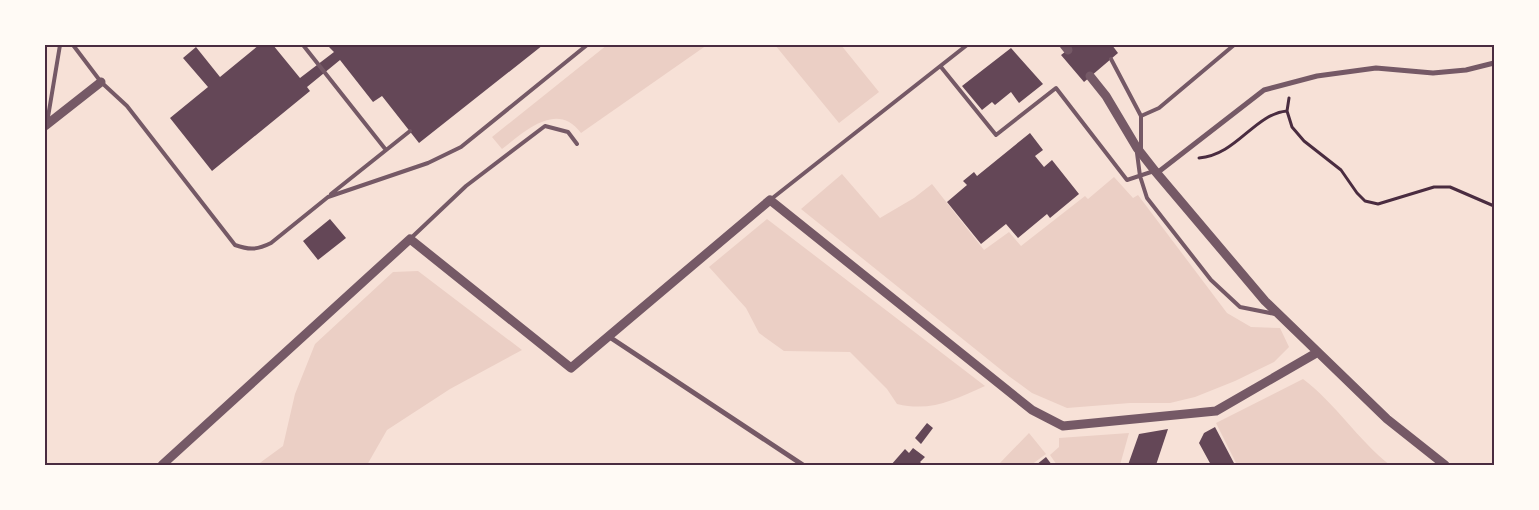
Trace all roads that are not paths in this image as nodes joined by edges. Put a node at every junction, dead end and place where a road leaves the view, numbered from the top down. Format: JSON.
{"nodes":[{"id":1,"x":60,"y":45,"type":"edge"},
{"id":2,"x":73,"y":45,"type":"edge"},
{"id":3,"x":303,"y":45,"type":"edge"},
{"id":4,"x":587,"y":45,"type":"edge"},
{"id":5,"x":967,"y":45,"type":"edge"},
{"id":6,"x":1234,"y":45,"type":"edge"},
{"id":7,"x":1111,"y":59,"type":"dead end"},
{"id":8,"x":1494,"y":63,"type":"edge"},
{"id":9,"x":941,"y":67,"type":"junction"},
{"id":10,"x":1090,"y":76,"type":"dead end"},
{"id":11,"x":100,"y":82,"type":"junction"},
{"id":12,"x":1141,"y":116,"type":"junction"},
{"id":13,"x":46,"y":125,"type":"edge"},
{"id":14,"x":410,"y":131,"type":"dead end"},
{"id":15,"x":577,"y":144,"type":"dead end"},
{"id":16,"x":386,"y":150,"type":"junction"},
{"id":17,"x":1139,"y":150,"type":"junction"},
{"id":18,"x":1156,"y":172,"type":"junction"},
{"id":19,"x":1140,"y":176,"type":"junction"},
{"id":20,"x":328,"y":197,"type":"junction"},
{"id":21,"x":770,"y":200,"type":"junction"},
{"id":22,"x":410,"y":239,"type":"junction"},
{"id":23,"x":1277,"y":314,"type":"junction"},
{"id":24,"x":607,"y":336,"type":"junction"},
{"id":25,"x":1318,"y":352,"type":"junction"},
{"id":26,"x":162,"y":465,"type":"edge"},
{"id":27,"x":803,"y":465,"type":"edge"},
{"id":28,"x":1445,"y":465,"type":"edge"}],
"edges":[{"from":1,"to":13,"type":"lane"},
{"from":2,"to":11,"type":"lane"},
{"from":3,"to":16,"type":"lane"},
{"from":4,"to":20,"type":"lane"},
{"from":5,"to":9,"type":"lane"},
{"from":6,"to":12,"type":"lane"},
{"from":7,"to":12,"type":"lane"},
{"from":8,"to":18,"type":"street"},
{"from":9,"to":19,"type":"lane"},
{"from":9,"to":21,"type":"lane"},
{"from":10,"to":17,"type":"street"},
{"from":11,"to":13,"type":"street"},
{"from":11,"to":20,"type":"lane"},
{"from":12,"to":17,"type":"lane"},
{"from":14,"to":16,"type":"lane"},
{"from":15,"to":22,"type":"lane"},
{"from":16,"to":20,"type":"lane"},
{"from":17,"to":18,"type":"street"},
{"from":17,"to":19,"type":"lane"},
{"from":18,"to":19,"type":"lane"},
{"from":18,"to":23,"type":"street"},
{"from":19,"to":23,"type":"lane"},
{"from":21,"to":24,"type":"street"},
{"from":21,"to":25,"type":"street"},
{"from":22,"to":24,"type":"street"},
{"from":22,"to":26,"type":"street"},
{"from":23,"to":25,"type":"street"},
{"from":24,"to":27,"type":"street"},
{"from":25,"to":28,"type":"street"}]}
